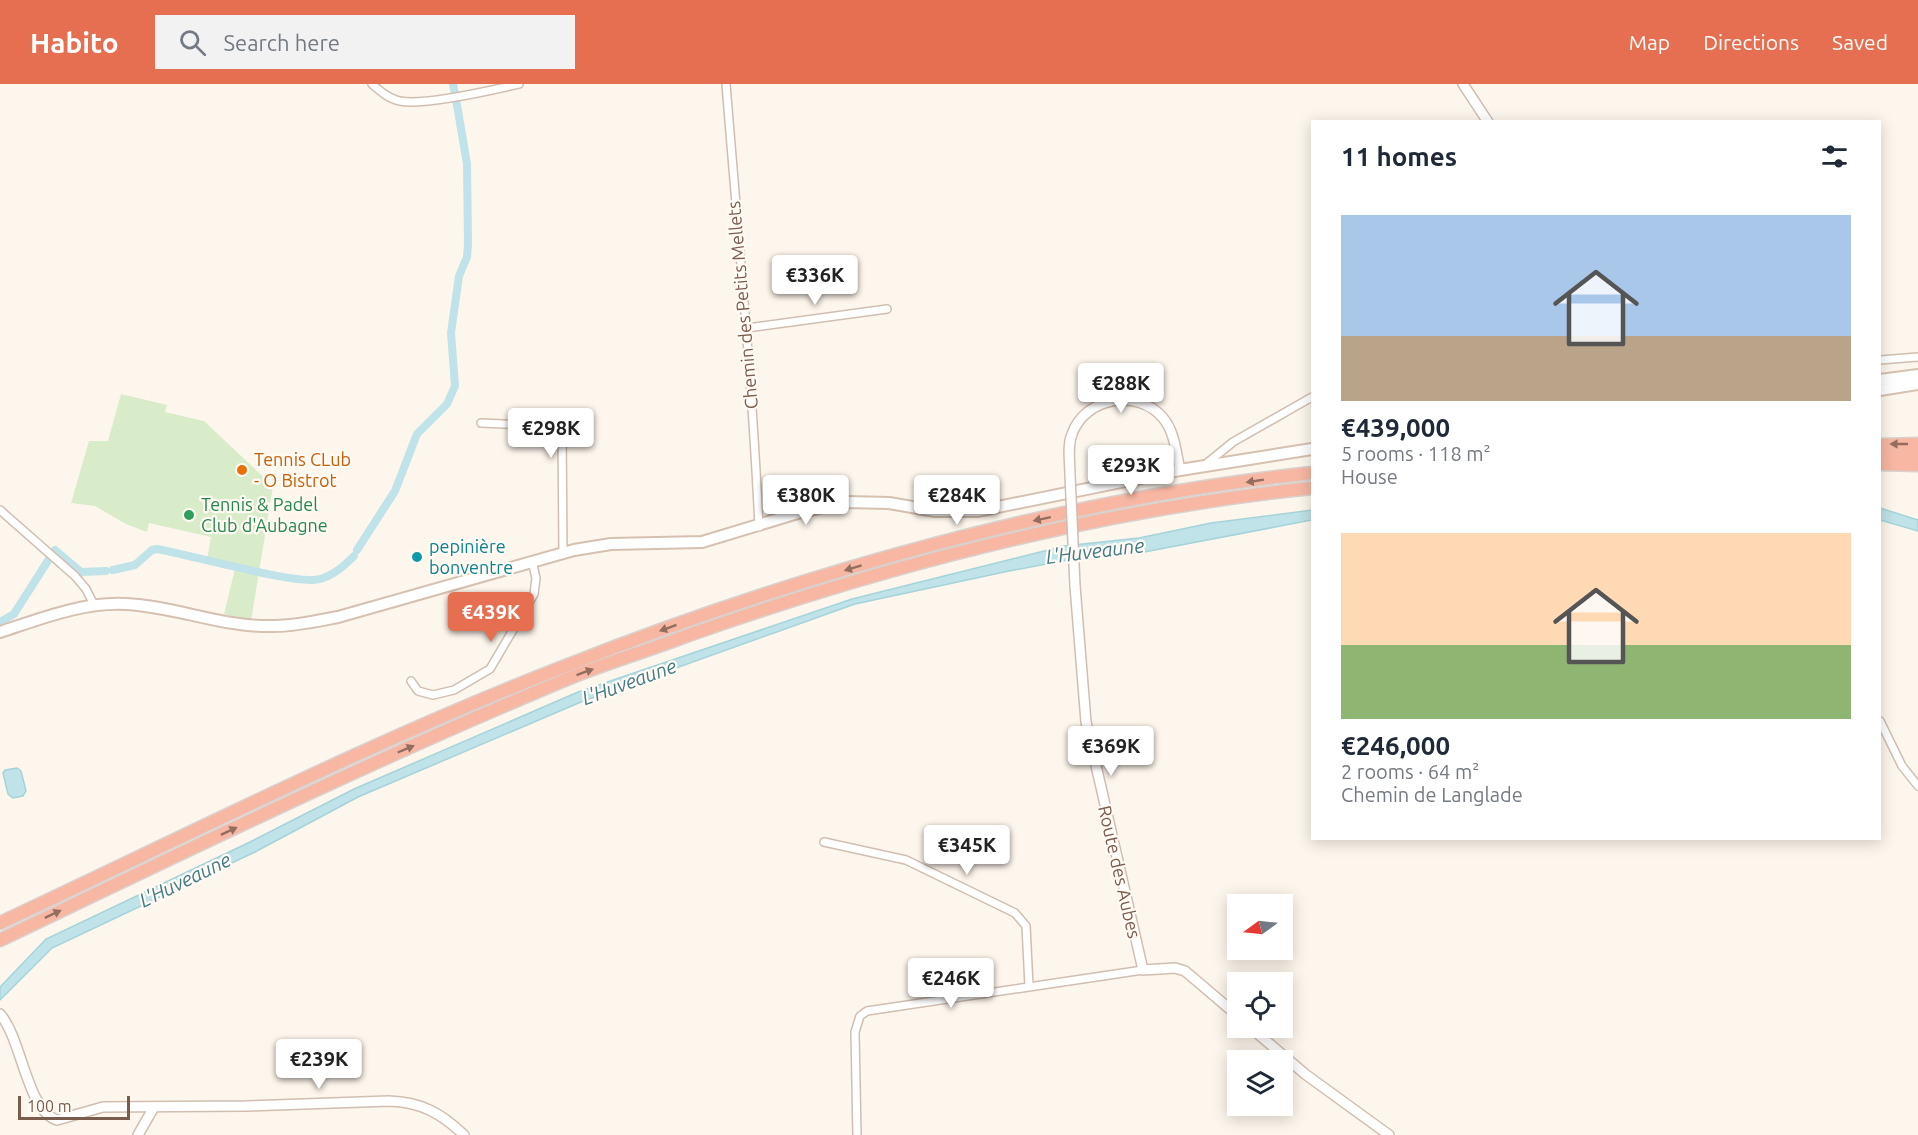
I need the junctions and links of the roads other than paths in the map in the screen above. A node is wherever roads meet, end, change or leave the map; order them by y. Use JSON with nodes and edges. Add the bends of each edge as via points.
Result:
{"nodes":[{"id":1,"x":372,"y":84,"type":"edge"},
{"id":2,"x":519,"y":84,"type":"edge"},
{"id":3,"x":726,"y":84,"type":"edge"},
{"id":4,"x":1463,"y":84,"type":"edge"},
{"id":5,"x":1487,"y":120,"type":"edge"},
{"id":6,"x":886,"y":309,"type":"dead end"},
{"id":7,"x":747,"y":328,"type":"junction"},
{"id":8,"x":1918,"y":357,"type":"edge"},
{"id":9,"x":1881,"y":360,"type":"edge"},
{"id":10,"x":1918,"y":375,"type":"edge"},
{"id":11,"x":1881,"y":380,"type":"edge"},
{"id":12,"x":1918,"y":384,"type":"edge"},
{"id":13,"x":1881,"y":390,"type":"edge"},
{"id":14,"x":1311,"y":398,"type":"edge"},
{"id":15,"x":481,"y":423,"type":"dead end"},
{"id":16,"x":1918,"y":444,"type":"edge"},
{"id":17,"x":1881,"y":445,"type":"edge"},
{"id":18,"x":1311,"y":449,"type":"edge"},
{"id":19,"x":1918,"y":456,"type":"edge"},
{"id":20,"x":1881,"y":457,"type":"edge"},
{"id":21,"x":1881,"y":464,"type":"edge"},
{"id":22,"x":1918,"y":465,"type":"edge"},
{"id":23,"x":1204,"y":466,"type":"junction"},
{"id":24,"x":1180,"y":470,"type":"junction"},
{"id":25,"x":1311,"y":473,"type":"edge"},
{"id":26,"x":1311,"y":488,"type":"edge"},
{"id":27,"x":0,"y":510,"type":"edge"},
{"id":28,"x":759,"y":527,"type":"junction"},
{"id":29,"x":563,"y":552,"type":"junction"},
{"id":30,"x":532,"y":561,"type":"junction"},
{"id":31,"x":94,"y":605,"type":"junction"},
{"id":32,"x":0,"y":632,"type":"edge"},
{"id":33,"x":411,"y":681,"type":"dead end"},
{"id":34,"x":1881,"y":723,"type":"edge"},
{"id":35,"x":1918,"y":786,"type":"edge"},
{"id":36,"x":824,"y":842,"type":"dead end"},
{"id":37,"x":0,"y":923,"type":"edge"},
{"id":38,"x":0,"y":940,"type":"edge"},
{"id":39,"x":1143,"y":970,"type":"junction"},
{"id":40,"x":1029,"y":986,"type":"junction"},
{"id":41,"x":1227,"y":1007,"type":"edge"},
{"id":42,"x":0,"y":1014,"type":"edge"},
{"id":43,"x":1263,"y":1038,"type":"edge"},
{"id":44,"x":154,"y":1107,"type":"junction"},
{"id":45,"x":138,"y":1135,"type":"edge"},
{"id":46,"x":464,"y":1135,"type":"edge"},
{"id":47,"x":857,"y":1135,"type":"edge"},
{"id":48,"x":1389,"y":1135,"type":"edge"}],
"edges":[{"from":1,"to":2,"type":"street","via":[[399,101],[437,99]]},
{"from":3,"to":7,"type":"street","name":"Chemin des Petits Mellets"},
{"from":4,"to":5,"type":"street"},
{"from":6,"to":7,"type":"street"},
{"from":7,"to":28,"type":"street","name":"Chemin des Petits Mellets"},
{"from":8,"to":9,"type":"street"},
{"from":10,"to":11,"type":"main road"},
{"from":12,"to":13,"type":"main road"},
{"from":14,"to":23,"type":"street","via":[[1233,442]]},
{"from":15,"to":29,"type":"street","via":[[556,426],[562,431]]},
{"from":16,"to":17,"type":"highway","one_way":true},
{"from":18,"to":23,"type":"main road"},
{"from":19,"to":20,"type":"highway"},
{"from":21,"to":22,"type":"highway"},
{"from":23,"to":24,"type":"main road"},
{"from":24,"to":28,"type":"main road","via":[[978,511],[846,502]]},
{"from":24,"to":39,"type":"street","name":"Route des Aubes","bridge":true,"via":[[1173,435],[1163,418],[1144,403],[1125,400],[1100,404],[1082,416],[1071,436],[1081,685],[1090,742]]},
{"from":25,"to":37,"type":"highway","one_way":true,"via":[[1151,497],[1033,521],[873,562],[742,602],[567,665],[365,752]]},
{"from":38,"to":26,"type":"highway","one_way":true,"via":[[394,754],[570,678],[748,614],[879,574],[1038,534],[1153,511]]},
{"from":27,"to":31,"type":"street","via":[[75,576]]},
{"from":28,"to":29,"type":"main road","via":[[702,542],[610,544]]},
{"from":29,"to":30,"type":"main road"},
{"from":30,"to":31,"type":"main road","via":[[303,624],[240,624],[125,604]]},
{"from":30,"to":33,"type":"street","via":[[534,594],[490,669],[454,690],[433,694],[418,691]]},
{"from":31,"to":32,"type":"main road"},
{"from":34,"to":35,"type":"street","via":[[1902,766]]},
{"from":36,"to":40,"type":"street","via":[[906,860],[1015,913],[1026,926]]},
{"from":39,"to":40,"type":"street"},
{"from":39,"to":41,"type":"street","via":[[1185,971]]},
{"from":40,"to":47,"type":"street","via":[[876,1008],[860,1016],[855,1040]]},
{"from":42,"to":44,"type":"street","via":[[14,1036],[40,1107],[50,1118],[57,1120],[103,1107]]},
{"from":43,"to":48,"type":"street"},
{"from":44,"to":45,"type":"street"},
{"from":44,"to":46,"type":"street","via":[[410,1102],[446,1118]]}]}
